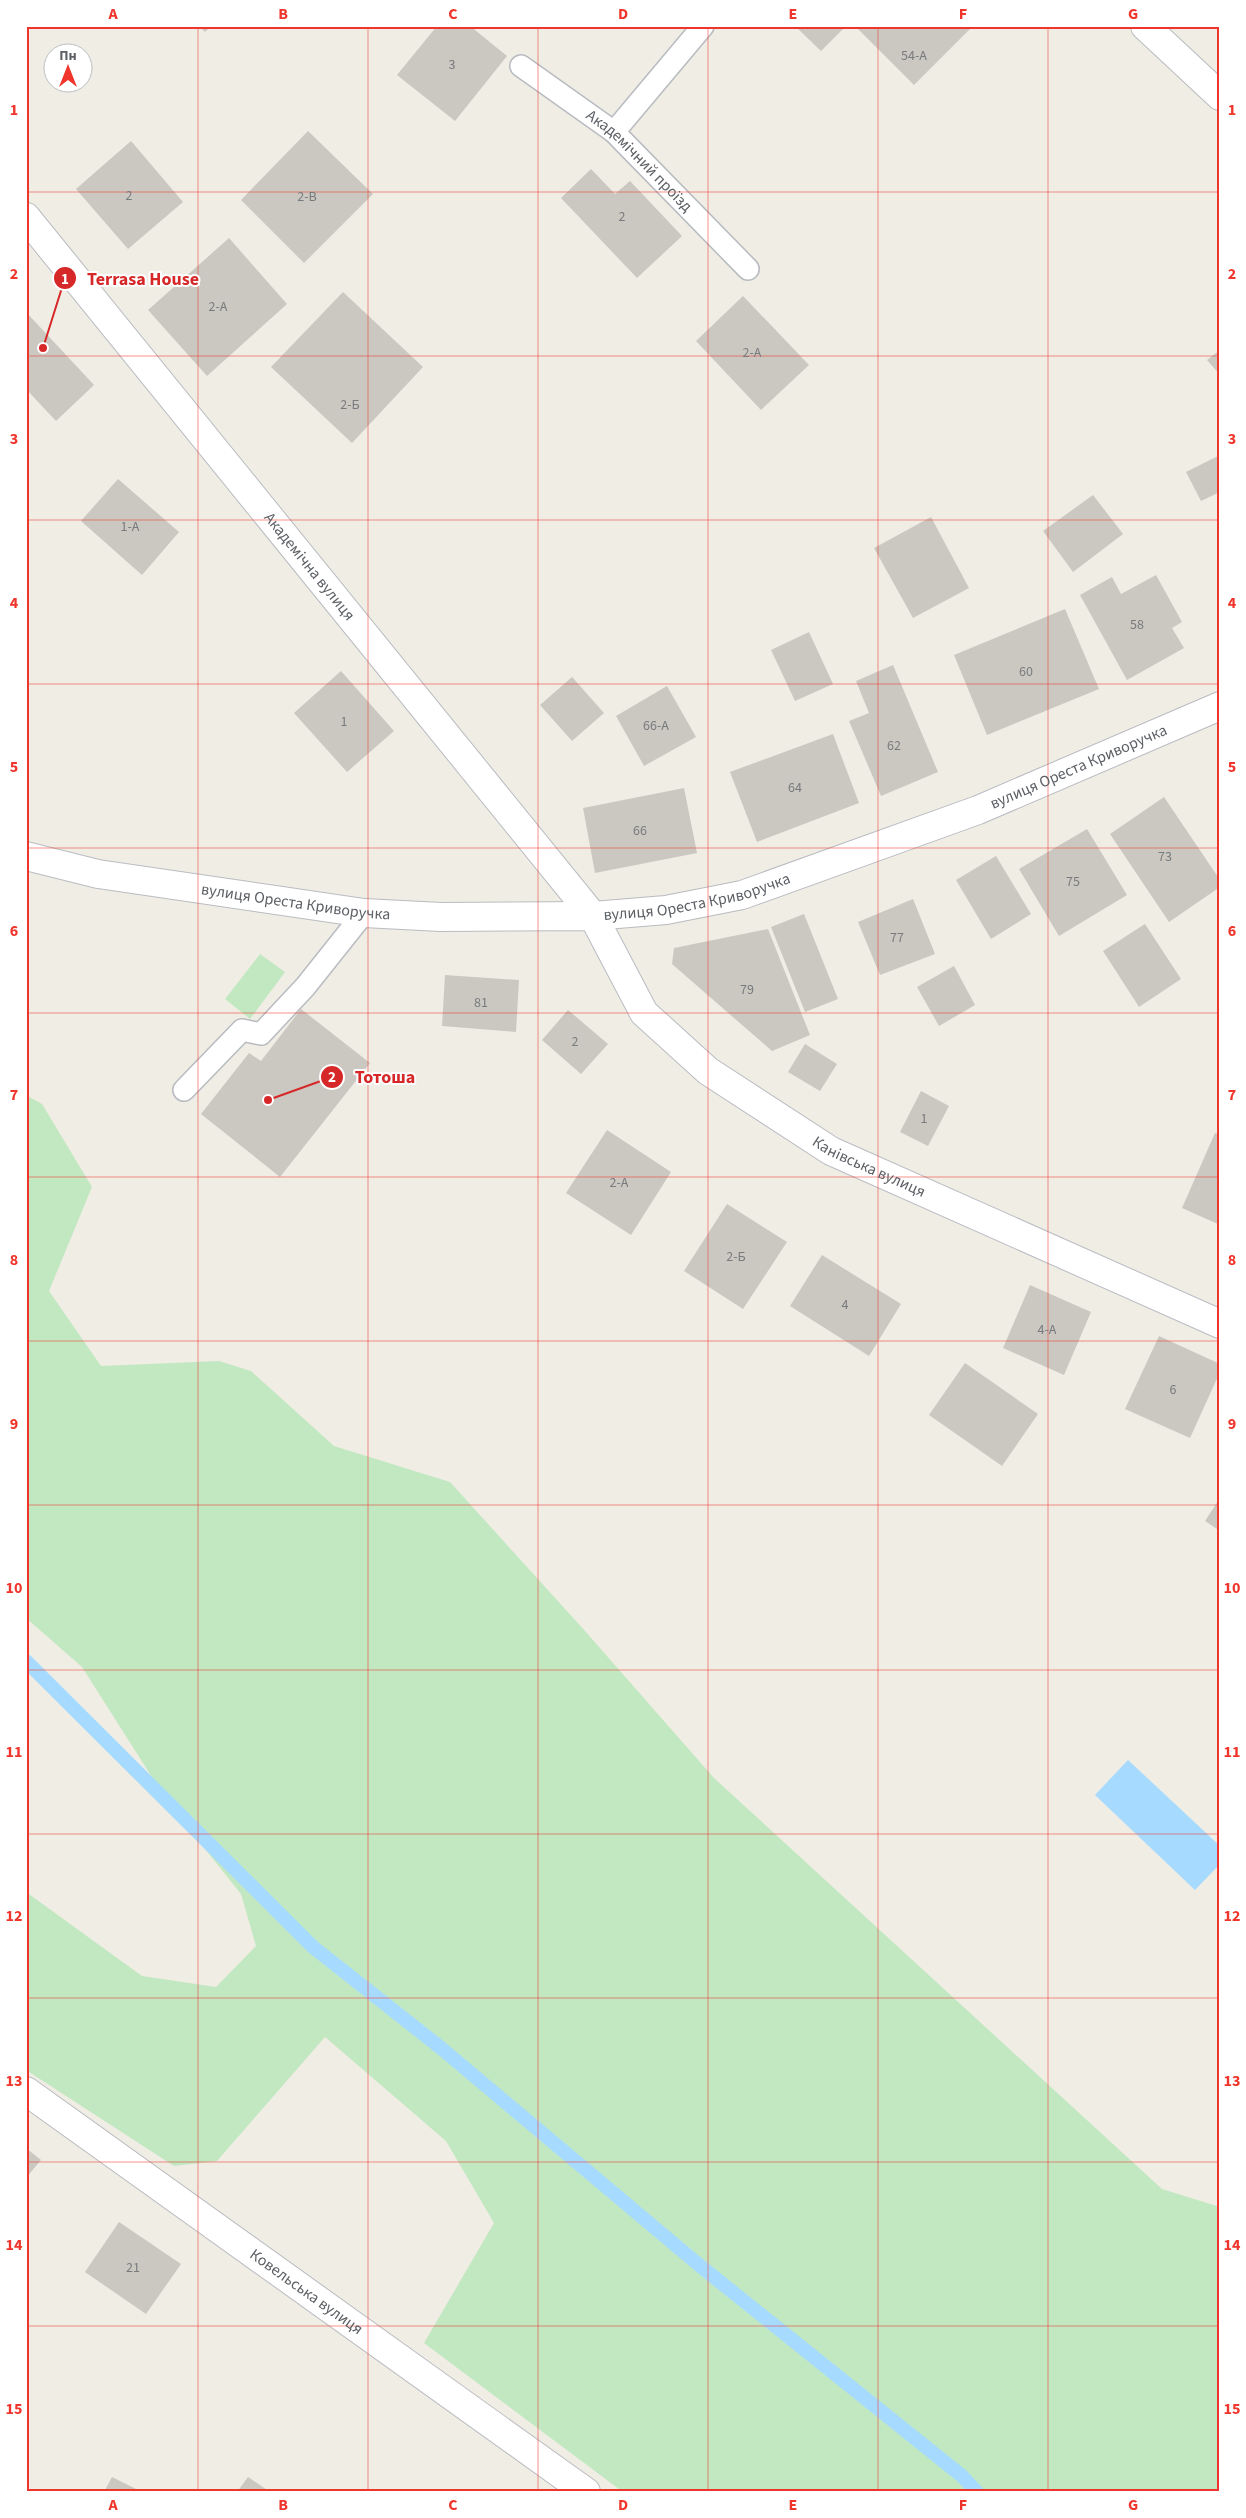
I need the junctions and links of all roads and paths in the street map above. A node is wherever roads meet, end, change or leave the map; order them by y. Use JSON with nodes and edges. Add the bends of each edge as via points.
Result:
{"nodes":[{"id":1,"x":702,"y":26,"type":"edge"},
{"id":2,"x":1145,"y":26,"type":"edge"},
{"id":3,"x":521,"y":66,"type":"dead end"},
{"id":4,"x":1220,"y":96,"type":"edge"},
{"id":5,"x":614,"y":132,"type":"junction"},
{"id":6,"x":26,"y":217,"type":"edge"},
{"id":7,"x":748,"y":269,"type":"dead end"},
{"id":8,"x":1220,"y":706,"type":"edge"},
{"id":9,"x":26,"y":856,"type":"edge"},
{"id":10,"x":364,"y":913,"type":"junction"},
{"id":11,"x":593,"y":916,"type":"junction"},
{"id":12,"x":184,"y":1090,"type":"dead end"},
{"id":13,"x":1220,"y":1324,"type":"edge"},
{"id":14,"x":26,"y":2091,"type":"edge"},
{"id":15,"x":586,"y":2492,"type":"edge"}],
"edges":[{"from":1,"to":5,"type":"lane"},
{"from":2,"to":4,"type":"street"},
{"from":3,"to":5,"type":"lane","name":"Академічний проїзд"},
{"from":5,"to":7,"type":"lane","name":"Академічний проїзд"},
{"from":6,"to":11,"type":"street","name":"Академічна вулиця"},
{"from":8,"to":11,"type":"street","name":"вулиця Ореста Криворучка","via":[[978,810],[742,895],[666,910]]},
{"from":9,"to":10,"type":"street","name":"вулиця Ореста Криворучка","via":[[98,874]]},
{"from":10,"to":11,"type":"street","name":"вулиця Ореста Криворучка","via":[[441,917]]},
{"from":10,"to":12,"type":"lane","via":[[306,987],[260,1034],[242,1030]]},
{"from":11,"to":13,"type":"street","name":"Канівська вулиця","via":[[644,1013],[708,1071],[831,1151]]},
{"from":14,"to":15,"type":"street","name":"Ковельська вулиця"}]}
